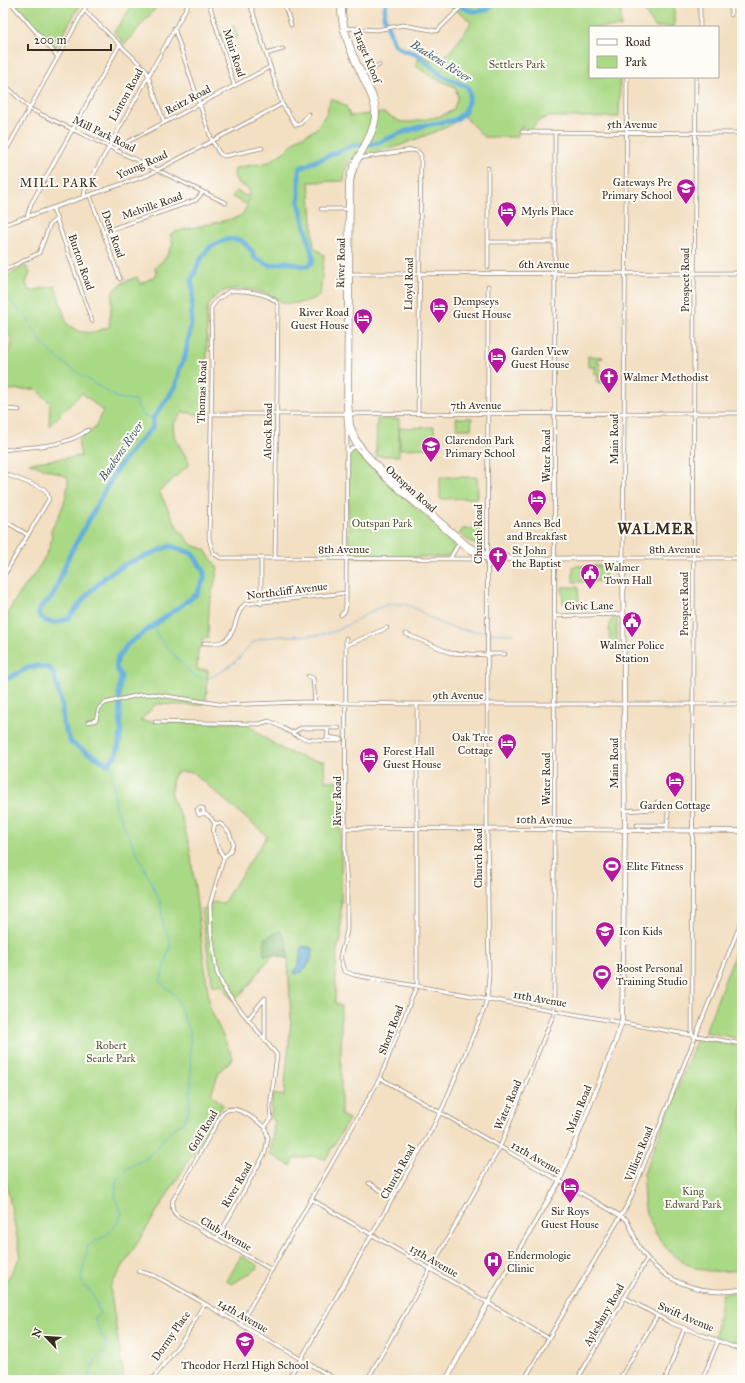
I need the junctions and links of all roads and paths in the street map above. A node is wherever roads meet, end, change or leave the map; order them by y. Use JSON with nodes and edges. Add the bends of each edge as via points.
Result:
{"nodes":[{"id":1,"x":11,"y":3,"type":"edge"},
{"id":2,"x":88,"y":3,"type":"edge"},
{"id":3,"x":188,"y":3,"type":"edge"},
{"id":4,"x":209,"y":3,"type":"edge"},
{"id":5,"x":250,"y":3,"type":"edge"},
{"id":6,"x":284,"y":3,"type":"edge"},
{"id":7,"x":340,"y":3,"type":"edge"},
{"id":8,"x":343,"y":3,"type":"edge"},
{"id":9,"x":465,"y":3,"type":"edge"},
{"id":10,"x":700,"y":3,"type":"edge"},
{"id":11,"x":731,"y":3,"type":"edge"},
{"id":12,"x":84,"y":10,"type":"junction"},
{"id":13,"x":731,"y":14,"type":"dead end"},
{"id":14,"x":291,"y":25,"type":"dead end"},
{"id":15,"x":700,"y":26,"type":"edge"},
{"id":16,"x":174,"y":28,"type":"junction"},
{"id":17,"x":344,"y":28,"type":"junction"},
{"id":18,"x":120,"y":44,"type":"junction"},
{"id":19,"x":282,"y":49,"type":"dead end"},
{"id":20,"x":266,"y":54,"type":"junction"},
{"id":21,"x":58,"y":56,"type":"junction"},
{"id":22,"x":379,"y":65,"type":"dead end"},
{"id":23,"x":270,"y":67,"type":"junction"},
{"id":24,"x":148,"y":74,"type":"junction"},
{"id":25,"x":363,"y":74,"type":"junction"},
{"id":26,"x":626,"y":78,"type":"edge"},
{"id":27,"x":696,"y":78,"type":"edge"},
{"id":28,"x":3,"y":83,"type":"edge"},
{"id":29,"x":234,"y":85,"type":"junction"},
{"id":30,"x":199,"y":104,"type":"junction"},
{"id":31,"x":282,"y":104,"type":"junction"},
{"id":32,"x":30,"y":109,"type":"junction"},
{"id":33,"x":309,"y":114,"type":"dead end"},
{"id":34,"x":375,"y":116,"type":"junction"},
{"id":35,"x":164,"y":122,"type":"junction"},
{"id":36,"x":73,"y":130,"type":"junction"},
{"id":37,"x":522,"y":132,"type":"dead end"},
{"id":38,"x":695,"y":132,"type":"junction"},
{"id":39,"x":555,"y":133,"type":"junction"},
{"id":40,"x":626,"y":133,"type":"junction"},
{"id":41,"x":742,"y":133,"type":"edge"},
{"id":42,"x":212,"y":141,"type":"junction"},
{"id":43,"x":108,"y":146,"type":"junction"},
{"id":44,"x":262,"y":148,"type":"dead end"},
{"id":45,"x":114,"y":149,"type":"junction"},
{"id":46,"x":3,"y":156,"type":"edge"},
{"id":47,"x":358,"y":157,"type":"junction"},
{"id":48,"x":488,"y":168,"type":"dead end"},
{"id":49,"x":157,"y":170,"type":"junction"},
{"id":50,"x":203,"y":192,"type":"junction"},
{"id":51,"x":90,"y":196,"type":"junction"},
{"id":52,"x":84,"y":197,"type":"junction"},
{"id":53,"x":226,"y":203,"type":"dead end"},
{"id":54,"x":53,"y":209,"type":"junction"},
{"id":55,"x":320,"y":209,"type":"dead end"},
{"id":56,"x":348,"y":209,"type":"junction"},
{"id":57,"x":27,"y":217,"type":"junction"},
{"id":58,"x":57,"y":219,"type":"junction"},
{"id":59,"x":3,"y":225,"type":"edge"},
{"id":60,"x":103,"y":232,"type":"junction"},
{"id":61,"x":488,"y":242,"type":"junction"},
{"id":62,"x":555,"y":242,"type":"junction"},
{"id":63,"x":488,"y":267,"type":"dead end"},
{"id":64,"x":3,"y":271,"type":"edge"},
{"id":65,"x":555,"y":273,"type":"junction"},
{"id":66,"x":742,"y":273,"type":"edge"},
{"id":67,"x":348,"y":274,"type":"junction"},
{"id":68,"x":624,"y":274,"type":"junction"},
{"id":69,"x":694,"y":274,"type":"junction"},
{"id":70,"x":418,"y":275,"type":"junction"},
{"id":71,"x":120,"y":279,"type":"dead end"},
{"id":72,"x":488,"y":286,"type":"dead end"},
{"id":73,"x":278,"y":304,"type":"joint"},
{"id":74,"x":92,"y":321,"type":"dead end"},
{"id":75,"x":3,"y":409,"type":"edge"},
{"id":76,"x":20,"y":410,"type":"dead end"},
{"id":77,"x":623,"y":413,"type":"junction"},
{"id":78,"x":694,"y":413,"type":"junction"},
{"id":79,"x":742,"y":413,"type":"edge"},
{"id":80,"x":210,"y":414,"type":"junction"},
{"id":81,"x":277,"y":414,"type":"junction"},
{"id":82,"x":348,"y":414,"type":"junction"},
{"id":83,"x":418,"y":414,"type":"junction"},
{"id":84,"x":487,"y":414,"type":"junction"},
{"id":85,"x":555,"y":414,"type":"junction"},
{"id":86,"x":347,"y":426,"type":"junction"},
{"id":87,"x":88,"y":430,"type":"dead end"},
{"id":88,"x":358,"y":445,"type":"junction"},
{"id":89,"x":3,"y":450,"type":"edge"},
{"id":90,"x":347,"y":452,"type":"junction"},
{"id":91,"x":3,"y":473,"type":"edge"},
{"id":92,"x":3,"y":520,"type":"edge"},
{"id":93,"x":28,"y":535,"type":"junction"},
{"id":94,"x":459,"y":541,"type":"junction"},
{"id":95,"x":346,"y":550,"type":"junction"},
{"id":96,"x":213,"y":553,"type":"joint"},
{"id":97,"x":487,"y":556,"type":"junction"},
{"id":98,"x":261,"y":558,"type":"junction"},
{"id":99,"x":275,"y":558,"type":"junction"},
{"id":100,"x":345,"y":558,"type":"junction"},
{"id":101,"x":351,"y":558,"type":"junction"},
{"id":102,"x":450,"y":558,"type":"junction"},
{"id":103,"x":555,"y":558,"type":"junction"},
{"id":104,"x":622,"y":558,"type":"junction"},
{"id":105,"x":693,"y":558,"type":"junction"},
{"id":106,"x":742,"y":558,"type":"edge"},
{"id":107,"x":476,"y":559,"type":"dead end"},
{"id":108,"x":4,"y":571,"type":"edge"},
{"id":109,"x":3,"y":577,"type":"edge"},
{"id":110,"x":346,"y":593,"type":"junction"},
{"id":111,"x":261,"y":604,"type":"junction"},
{"id":112,"x":623,"y":614,"type":"junction"},
{"id":113,"x":341,"y":615,"type":"dead end"},
{"id":114,"x":555,"y":616,"type":"junction"},
{"id":115,"x":387,"y":628,"type":"dead end"},
{"id":116,"x":406,"y":634,"type":"dead end"},
{"id":117,"x":346,"y":638,"type":"dead end"},
{"id":118,"x":204,"y":643,"type":"dead end"},
{"id":119,"x":347,"y":645,"type":"junction"},
{"id":120,"x":505,"y":654,"type":"dead end"},
{"id":121,"x":487,"y":655,"type":"junction"},
{"id":122,"x":308,"y":676,"type":"dead end"},
{"id":123,"x":315,"y":702,"type":"junction"},
{"id":124,"x":346,"y":702,"type":"junction"},
{"id":125,"x":417,"y":704,"type":"junction"},
{"id":126,"x":487,"y":704,"type":"junction"},
{"id":127,"x":555,"y":704,"type":"junction"},
{"id":128,"x":623,"y":704,"type":"junction"},
{"id":129,"x":694,"y":704,"type":"junction"},
{"id":130,"x":742,"y":704,"type":"edge"},
{"id":131,"x":88,"y":722,"type":"dead end"},
{"id":132,"x":155,"y":722,"type":"dead end"},
{"id":133,"x":325,"y":728,"type":"junction"},
{"id":134,"x":338,"y":728,"type":"dead end"},
{"id":135,"x":292,"y":733,"type":"junction"},
{"id":136,"x":328,"y":737,"type":"junction"},
{"id":137,"x":341,"y":738,"type":"junction"},
{"id":138,"x":346,"y":738,"type":"junction"},
{"id":139,"x":325,"y":740,"type":"junction"},
{"id":140,"x":623,"y":801,"type":"junction"},
{"id":141,"x":658,"y":802,"type":"dead end"},
{"id":142,"x":624,"y":811,"type":"junction"},
{"id":143,"x":668,"y":812,"type":"dead end"},
{"id":144,"x":204,"y":813,"type":"dead end"},
{"id":145,"x":215,"y":824,"type":"junction"},
{"id":146,"x":637,"y":825,"type":"dead end"},
{"id":147,"x":346,"y":828,"type":"junction"},
{"id":148,"x":418,"y":828,"type":"junction"},
{"id":149,"x":487,"y":828,"type":"junction"},
{"id":150,"x":667,"y":828,"type":"junction"},
{"id":151,"x":555,"y":829,"type":"junction"},
{"id":152,"x":623,"y":830,"type":"junction"},
{"id":153,"x":693,"y":830,"type":"junction"},
{"id":154,"x":742,"y":831,"type":"edge"},
{"id":155,"x":224,"y":858,"type":"junction"},
{"id":156,"x":742,"y":920,"type":"edge"},
{"id":157,"x":341,"y":963,"type":"joint"},
{"id":158,"x":417,"y":986,"type":"junction"},
{"id":159,"x":487,"y":998,"type":"junction"},
{"id":160,"x":554,"y":1011,"type":"junction"},
{"id":161,"x":248,"y":1019,"type":"junction"},
{"id":162,"x":622,"y":1022,"type":"junction"},
{"id":163,"x":694,"y":1036,"type":"junction"},
{"id":164,"x":265,"y":1039,"type":"junction"},
{"id":165,"x":742,"y":1044,"type":"edge"},
{"id":166,"x":380,"y":1078,"type":"junction"},
{"id":167,"x":440,"y":1113,"type":"junction"},
{"id":168,"x":265,"y":1127,"type":"junction"},
{"id":169,"x":500,"y":1147,"type":"junction"},
{"id":170,"x":559,"y":1182,"type":"junction"},
{"id":171,"x":368,"y":1183,"type":"dead end"},
{"id":172,"x":393,"y":1198,"type":"junction"},
{"id":173,"x":311,"y":1199,"type":"junction"},
{"id":174,"x":173,"y":1210,"type":"joint"},
{"id":175,"x":621,"y":1216,"type":"junction"},
{"id":176,"x":372,"y":1235,"type":"junction"},
{"id":177,"x":216,"y":1239,"type":"junction"},
{"id":178,"x":647,"y":1259,"type":"junction"},
{"id":179,"x":430,"y":1269,"type":"junction"},
{"id":180,"x":138,"y":1270,"type":"dead end"},
{"id":181,"x":272,"y":1270,"type":"junction"},
{"id":182,"x":742,"y":1289,"type":"edge"},
{"id":183,"x":624,"y":1297,"type":"junction"},
{"id":184,"x":488,"y":1303,"type":"junction"},
{"id":185,"x":204,"y":1304,"type":"junction"},
{"id":186,"x":657,"y":1316,"type":"junction"},
{"id":187,"x":240,"y":1325,"type":"junction"},
{"id":188,"x":684,"y":1329,"type":"junction"},
{"id":189,"x":548,"y":1338,"type":"junction"},
{"id":190,"x":467,"y":1341,"type":"junction"},
{"id":191,"x":718,"y":1341,"type":"junction"},
{"id":192,"x":742,"y":1350,"type":"edge"},
{"id":193,"x":301,"y":1359,"type":"junction"},
{"id":194,"x":152,"y":1379,"type":"edge"},
{"id":195,"x":141,"y":1380,"type":"edge"},
{"id":196,"x":287,"y":1380,"type":"edge"},
{"id":197,"x":337,"y":1380,"type":"edge"},
{"id":198,"x":367,"y":1380,"type":"edge"},
{"id":199,"x":443,"y":1380,"type":"edge"},
{"id":200,"x":446,"y":1380,"type":"edge"},
{"id":201,"x":524,"y":1380,"type":"edge"},
{"id":202,"x":577,"y":1380,"type":"edge"},
{"id":203,"x":619,"y":1380,"type":"edge"},
{"id":204,"x":664,"y":1380,"type":"edge"},
{"id":205,"x":702,"y":1380,"type":"edge"}],
"edges":[{"from":1,"to":21,"type":"street"},
{"from":2,"to":12,"type":"street"},
{"from":3,"to":16,"type":"street","name":"Linton Road"},
{"from":4,"to":29,"type":"street","name":"Muir Road"},
{"from":5,"to":20,"type":"street"},
{"from":6,"to":14,"type":"street"},
{"from":7,"to":17,"type":"main road","name":"Target Kloof"},
{"from":8,"to":17,"type":"main road","name":"Target Kloof"},
{"from":9,"to":17,"type":"street","via":[[437,31],[403,25],[383,29]]},
{"from":10,"to":15,"type":"street"},
{"from":11,"to":13,"type":"street"},
{"from":12,"to":18,"type":"street"},
{"from":12,"to":21,"type":"street"},
{"from":16,"to":24,"type":"street","name":"Linton Road"},
{"from":16,"to":30,"type":"street"},
{"from":17,"to":25,"type":"main road","name":"Target Kloof"},
{"from":17,"to":34,"type":"main road","name":"Target Kloof"},
{"from":18,"to":24,"type":"street"},
{"from":18,"to":36,"type":"street"},
{"from":19,"to":20,"type":"street"},
{"from":20,"to":23,"type":"street"},
{"from":21,"to":32,"type":"street"},
{"from":22,"to":25,"type":"street"},
{"from":23,"to":29,"type":"street","name":"Reitz Road"},
{"from":23,"to":31,"type":"street"},
{"from":24,"to":35,"type":"street"},
{"from":24,"to":43,"type":"street","name":"Linton Road"},
{"from":25,"to":34,"type":"main road","name":"Target Kloof","via":[[374,99]]},
{"from":26,"to":40,"type":"street","name":"Main Road"},
{"from":27,"to":38,"type":"street","name":"Prospect Road"},
{"from":28,"to":32,"type":"street","name":"Mill Park Road"},
{"from":29,"to":30,"type":"street","name":"Reitz Road"},
{"from":30,"to":35,"type":"street","name":"Reitz Road"},
{"from":30,"to":42,"type":"street"},
{"from":31,"to":33,"type":"street","via":[[296,125]]},
{"from":31,"to":42,"type":"street","name":"Young Road"},
{"from":32,"to":36,"type":"street","name":"Mill Park Road"},
{"from":32,"to":46,"type":"street"},
{"from":34,"to":47,"type":"main road","name":"River Road"},
{"from":35,"to":45,"type":"street","name":"Reitz Road"},
{"from":36,"to":43,"type":"street","name":"Mill Park Road"},
{"from":36,"to":57,"type":"street","via":[[31,204]]},
{"from":37,"to":39,"type":"street","name":"5th Avenue"},
{"from":38,"to":40,"type":"street","name":"5th Avenue"},
{"from":38,"to":41,"type":"street","name":"5th Avenue"},
{"from":38,"to":69,"type":"street","name":"Prospect Road"},
{"from":39,"to":40,"type":"street","name":"5th Avenue"},
{"from":39,"to":62,"type":"street","name":"Water Road"},
{"from":40,"to":68,"type":"street","name":"Main Road"},
{"from":42,"to":44,"type":"street","via":[[224,156]]},
{"from":42,"to":49,"type":"street","name":"Young Road"},
{"from":43,"to":45,"type":"street","name":"Mill Park Road"},
{"from":43,"to":52,"type":"street","name":"Linton Road","via":[[85,190]]},
{"from":45,"to":49,"type":"street","name":"Mill Park Road"},
{"from":47,"to":56,"type":"main road","name":"River Road","via":[[349,173]]},
{"from":47,"to":70,"type":"street","name":"Lloyd Road","via":[[411,150],[421,155]]},
{"from":48,"to":61,"type":"street"},
{"from":49,"to":50,"type":"street","name":"Mill Park Road"},
{"from":49,"to":51,"type":"street","name":"Young Road"},
{"from":50,"to":53,"type":"street","name":"Mill Park Road"},
{"from":50,"to":60,"type":"street","name":"Melville Road","via":[[196,200]]},
{"from":51,"to":52,"type":"street","name":"Young Road"},
{"from":51,"to":60,"type":"street","name":"Dene Road"},
{"from":52,"to":54,"type":"street","name":"Young Road"},
{"from":54,"to":57,"type":"street","name":"Young Road"},
{"from":54,"to":58,"type":"street","name":"Burton Road"},
{"from":55,"to":56,"type":"street"},
{"from":56,"to":67,"type":"main road","name":"River Road"},
{"from":57,"to":59,"type":"street","name":"Young Road"},
{"from":58,"to":64,"type":"street","via":[[50,224],[39,253]]},
{"from":58,"to":74,"type":"street","name":"Burton Road"},
{"from":60,"to":71,"type":"street","name":"Dene Road"},
{"from":61,"to":62,"type":"street"},
{"from":61,"to":63,"type":"street"},
{"from":62,"to":65,"type":"street","name":"Water Road"},
{"from":65,"to":68,"type":"street","name":"6th Avenue"},
{"from":65,"to":70,"type":"street","name":"6th Avenue"},
{"from":65,"to":85,"type":"street","name":"Water Road"},
{"from":66,"to":69,"type":"street","name":"6th Avenue"},
{"from":67,"to":70,"type":"street","name":"6th Avenue"},
{"from":67,"to":82,"type":"main road","name":"River Road"},
{"from":68,"to":69,"type":"street","name":"6th Avenue"},
{"from":68,"to":77,"type":"street","name":"Main Road"},
{"from":69,"to":78,"type":"street","name":"Prospect Road"},
{"from":70,"to":83,"type":"street","name":"Lloyd Road"},
{"from":72,"to":84,"type":"street","name":"Church Road"},
{"from":73,"to":80,"type":"street","name":"Thomas Road","via":[[272,298],[236,291],[226,292],[212,307]]},
{"from":73,"to":81,"type":"street","name":"Alcock Road"},
{"from":75,"to":76,"type":"street"},
{"from":77,"to":78,"type":"street","name":"7th Avenue"},
{"from":77,"to":85,"type":"street","name":"7th Avenue"},
{"from":77,"to":104,"type":"street","name":"Main Road"},
{"from":78,"to":79,"type":"street","name":"7th Avenue"},
{"from":78,"to":105,"type":"street","name":"Prospect Road"},
{"from":80,"to":81,"type":"street","name":"7th Avenue"},
{"from":80,"to":96,"type":"street","name":"Thomas Road","via":[[209,538]]},
{"from":81,"to":82,"type":"street","name":"7th Avenue"},
{"from":81,"to":99,"type":"street","name":"Alcock Road"},
{"from":82,"to":83,"type":"street","name":"7th Avenue"},
{"from":82,"to":86,"type":"main road","name":"Outspan Road"},
{"from":82,"to":88,"type":"main road","name":"Outspan Road"},
{"from":83,"to":84,"type":"street","name":"7th Avenue"},
{"from":84,"to":85,"type":"street","name":"7th Avenue"},
{"from":84,"to":97,"type":"street","name":"Church Road"},
{"from":85,"to":103,"type":"street","name":"Water Road"},
{"from":86,"to":88,"type":"main road","name":"Outspan Road"},
{"from":86,"to":90,"type":"street"},
{"from":87,"to":89,"type":"street","via":[[61,443]]},
{"from":88,"to":90,"type":"street"},
{"from":88,"to":94,"type":"main road","name":"Outspan Road","via":[[391,484]]},
{"from":90,"to":95,"type":"street"},
{"from":91,"to":93,"type":"street","via":[[42,488],[48,494],[48,502]]},
{"from":92,"to":93,"type":"street"},
{"from":93,"to":108,"type":"street"},
{"from":94,"to":97,"type":"main road","name":"Outspan Road","via":[[474,553]]},
{"from":94,"to":102,"type":"street"},
{"from":95,"to":100,"type":"street"},
{"from":95,"to":101,"type":"street"},
{"from":96,"to":98,"type":"street","name":"8th Avenue","via":[[221,558]]},
{"from":97,"to":103,"type":"main road","name":"8th Avenue"},
{"from":97,"to":121,"type":"street","name":"Church Road"},
{"from":98,"to":99,"type":"street","name":"8th Avenue"},
{"from":98,"to":111,"type":"street"},
{"from":99,"to":100,"type":"street","name":"8th Avenue"},
{"from":100,"to":101,"type":"street","name":"8th Avenue"},
{"from":100,"to":110,"type":"street"},
{"from":101,"to":102,"type":"street","name":"8th Avenue"},
{"from":102,"to":107,"type":"street","name":"8th Avenue"},
{"from":103,"to":104,"type":"main road","name":"8th Avenue"},
{"from":103,"to":114,"type":"street","name":"Water Road"},
{"from":104,"to":105,"type":"street","name":"8th Avenue"},
{"from":104,"to":112,"type":"main road","name":"Main Road"},
{"from":105,"to":106,"type":"street","name":"8th Avenue"},
{"from":105,"to":129,"type":"street","name":"Prospect Road"},
{"from":108,"to":109,"type":"street"},
{"from":110,"to":111,"type":"street","name":"Northcliff Avenue","via":[[289,598]]},
{"from":110,"to":113,"type":"street","via":[[346,609]]},
{"from":111,"to":118,"type":"street","name":"Northcliff Avenue","via":[[242,606],[234,628],[222,642]]},
{"from":112,"to":114,"type":"street","name":"Civic Lane"},
{"from":112,"to":128,"type":"main road","name":"Main Road"},
{"from":114,"to":127,"type":"street","name":"Water Road"},
{"from":115,"to":119,"type":"street"},
{"from":116,"to":121,"type":"street","via":[[453,654]]},
{"from":117,"to":119,"type":"street","name":"River Road"},
{"from":119,"to":124,"type":"street","name":"River Road"},
{"from":120,"to":121,"type":"street"},
{"from":121,"to":126,"type":"street","name":"Church Road"},
{"from":122,"to":123,"type":"street","via":[[313,678]]},
{"from":123,"to":124,"type":"street","name":"9th Avenue"},
{"from":123,"to":131,"type":"street","name":"9th Avenue","via":[[225,705],[174,696],[143,695],[102,705],[96,720]]},
{"from":124,"to":125,"type":"street","name":"9th Avenue"},
{"from":124,"to":138,"type":"street","name":"River Road"},
{"from":125,"to":126,"type":"street","name":"9th Avenue"},
{"from":125,"to":148,"type":"street","name":"Short Road"},
{"from":126,"to":127,"type":"street","name":"9th Avenue"},
{"from":126,"to":149,"type":"street","name":"Church Road"},
{"from":127,"to":128,"type":"street","name":"9th Avenue"},
{"from":127,"to":151,"type":"street","name":"Water Road"},
{"from":128,"to":129,"type":"street","name":"9th Avenue"},
{"from":128,"to":140,"type":"main road","name":"Main Road"},
{"from":129,"to":130,"type":"street","name":"9th Avenue"},
{"from":129,"to":153,"type":"street","name":"Prospect Road"},
{"from":132,"to":135,"type":"street","via":[[260,724],[268,721]]},
{"from":133,"to":134,"type":"street"},
{"from":133,"to":135,"type":"street","via":[[301,728]]},
{"from":133,"to":136,"type":"street"},
{"from":135,"to":139,"type":"street","via":[[302,738]]},
{"from":136,"to":137,"type":"street"},
{"from":136,"to":139,"type":"street"},
{"from":137,"to":138,"type":"street"},
{"from":137,"to":139,"type":"street"},
{"from":138,"to":147,"type":"street","name":"River Road"},
{"from":140,"to":142,"type":"main road","name":"Main Road"},
{"from":140,"to":152,"type":"main road","name":"Main Road"},
{"from":141,"to":142,"type":"street","via":[[654,809]]},
{"from":142,"to":152,"type":"main road","name":"Main Road"},
{"from":143,"to":150,"type":"street"},
{"from":144,"to":145,"type":"street"},
{"from":145,"to":155,"type":"street","via":[[213,829]]},
{"from":145,"to":155,"type":"street","via":[[225,828],[232,837],[231,848]]},
{"from":146,"to":150,"type":"street"},
{"from":147,"to":148,"type":"street","name":"10th Avenue"},
{"from":147,"to":157,"type":"street","name":"River Road","via":[[347,931],[340,954]]},
{"from":148,"to":149,"type":"street","name":"10th Avenue"},
{"from":148,"to":158,"type":"street","name":"Short Road"},
{"from":149,"to":151,"type":"street","name":"10th Avenue"},
{"from":149,"to":159,"type":"street","name":"Church Road"},
{"from":150,"to":152,"type":"main road","name":"10th Avenue"},
{"from":150,"to":153,"type":"main road","name":"10th Avenue"},
{"from":151,"to":152,"type":"street","name":"10th Avenue"},
{"from":151,"to":160,"type":"street","name":"Water Road"},
{"from":152,"to":162,"type":"main road","name":"Main Road"},
{"from":153,"to":154,"type":"main road","name":"10th Avenue"},
{"from":153,"to":163,"type":"street","name":"Prospect Road"},
{"from":155,"to":161,"type":"street","via":[[210,904],[214,953],[222,986]]},
{"from":156,"to":163,"type":"street","name":"Villiers Road"},
{"from":157,"to":158,"type":"street","name":"11th Avenue","via":[[343,970],[348,974]]},
{"from":158,"to":159,"type":"street","name":"11th Avenue"},
{"from":158,"to":166,"type":"street","name":"Short Road"},
{"from":159,"to":160,"type":"street","name":"11th Avenue"},
{"from":159,"to":167,"type":"street","name":"Church Road"},
{"from":160,"to":162,"type":"street","name":"11th Avenue"},
{"from":160,"to":169,"type":"street","name":"Water Road","via":[[552,1022]]},
{"from":161,"to":164,"type":"street"},
{"from":161,"to":164,"type":"street","via":[[265,998]]},
{"from":162,"to":163,"type":"street","name":"11th Avenue"},
{"from":162,"to":170,"type":"main road","name":"Main Road"},
{"from":163,"to":165,"type":"street","name":"11th Avenue"},
{"from":163,"to":175,"type":"street","name":"Villiers Road","via":[[632,1195]]},
{"from":164,"to":168,"type":"street","via":[[277,1057],[270,1108],[271,1119]]},
{"from":166,"to":167,"type":"street","name":"12th Avenue"},
{"from":166,"to":173,"type":"street","name":"Short Road"},
{"from":167,"to":169,"type":"street","name":"12th Avenue"},
{"from":167,"to":172,"type":"street","name":"Church Road"},
{"from":168,"to":174,"type":"street","name":"Golf Road","via":[[235,1109],[224,1112],[173,1200]]},
{"from":168,"to":177,"type":"street","name":"River Road","via":[[268,1138],[262,1158]]},
{"from":169,"to":170,"type":"street","name":"12th Avenue"},
{"from":169,"to":179,"type":"street","name":"Water Road"},
{"from":170,"to":175,"type":"street","name":"12th Avenue"},
{"from":170,"to":184,"type":"main road","name":"Main Road"},
{"from":171,"to":172,"type":"street"},
{"from":172,"to":176,"type":"street","name":"Church Road"},
{"from":173,"to":176,"type":"street","name":"13th Avenue"},
{"from":173,"to":181,"type":"street","name":"Short Road"},
{"from":174,"to":177,"type":"street","name":"Club Avenue","via":[[179,1217]]},
{"from":175,"to":178,"type":"street","via":[[627,1220]]},
{"from":175,"to":189,"type":"street","name":"Villiers Road"},
{"from":176,"to":179,"type":"street","name":"13th Avenue"},
{"from":176,"to":193,"type":"street","name":"Church Road"},
{"from":177,"to":181,"type":"street","name":"Club Avenue"},
{"from":178,"to":182,"type":"street","via":[[660,1271],[682,1284],[709,1291]]},
{"from":178,"to":183,"type":"street","name":"Aylesbury Road"},
{"from":179,"to":184,"type":"street","name":"13th Avenue"},
{"from":179,"to":198,"type":"street","name":"Water Road"},
{"from":180,"to":185,"type":"street","name":"14th Avenue","via":[[158,1278]]},
{"from":181,"to":187,"type":"street","name":"Short Road"},
{"from":183,"to":186,"type":"street","name":"Swift Avenue"},
{"from":183,"to":202,"type":"street","name":"Aylesbury Road"},
{"from":184,"to":189,"type":"street","name":"13th Avenue"},
{"from":184,"to":190,"type":"main road","name":"Main Road"},
{"from":185,"to":187,"type":"street","name":"14th Avenue"},
{"from":185,"to":194,"type":"street","name":"Dormy Place","via":[[184,1338]]},
{"from":186,"to":188,"type":"street","name":"Swift Avenue"},
{"from":186,"to":203,"type":"street"},
{"from":187,"to":193,"type":"street","name":"14th Avenue"},
{"from":188,"to":191,"type":"street","name":"Swift Avenue"},
{"from":188,"to":204,"type":"street"},
{"from":189,"to":201,"type":"street","name":"Villiers Road"},
{"from":190,"to":199,"type":"main road","name":"Main Road"},
{"from":190,"to":200,"type":"main road","name":"Main Road"},
{"from":191,"to":192,"type":"street","name":"Swift Avenue"},
{"from":191,"to":205,"type":"street"},
{"from":193,"to":196,"type":"street","name":"Church Road"},
{"from":193,"to":197,"type":"street","name":"14th Avenue"},
{"from":194,"to":195,"type":"street","name":"Dormy Place"}]}
